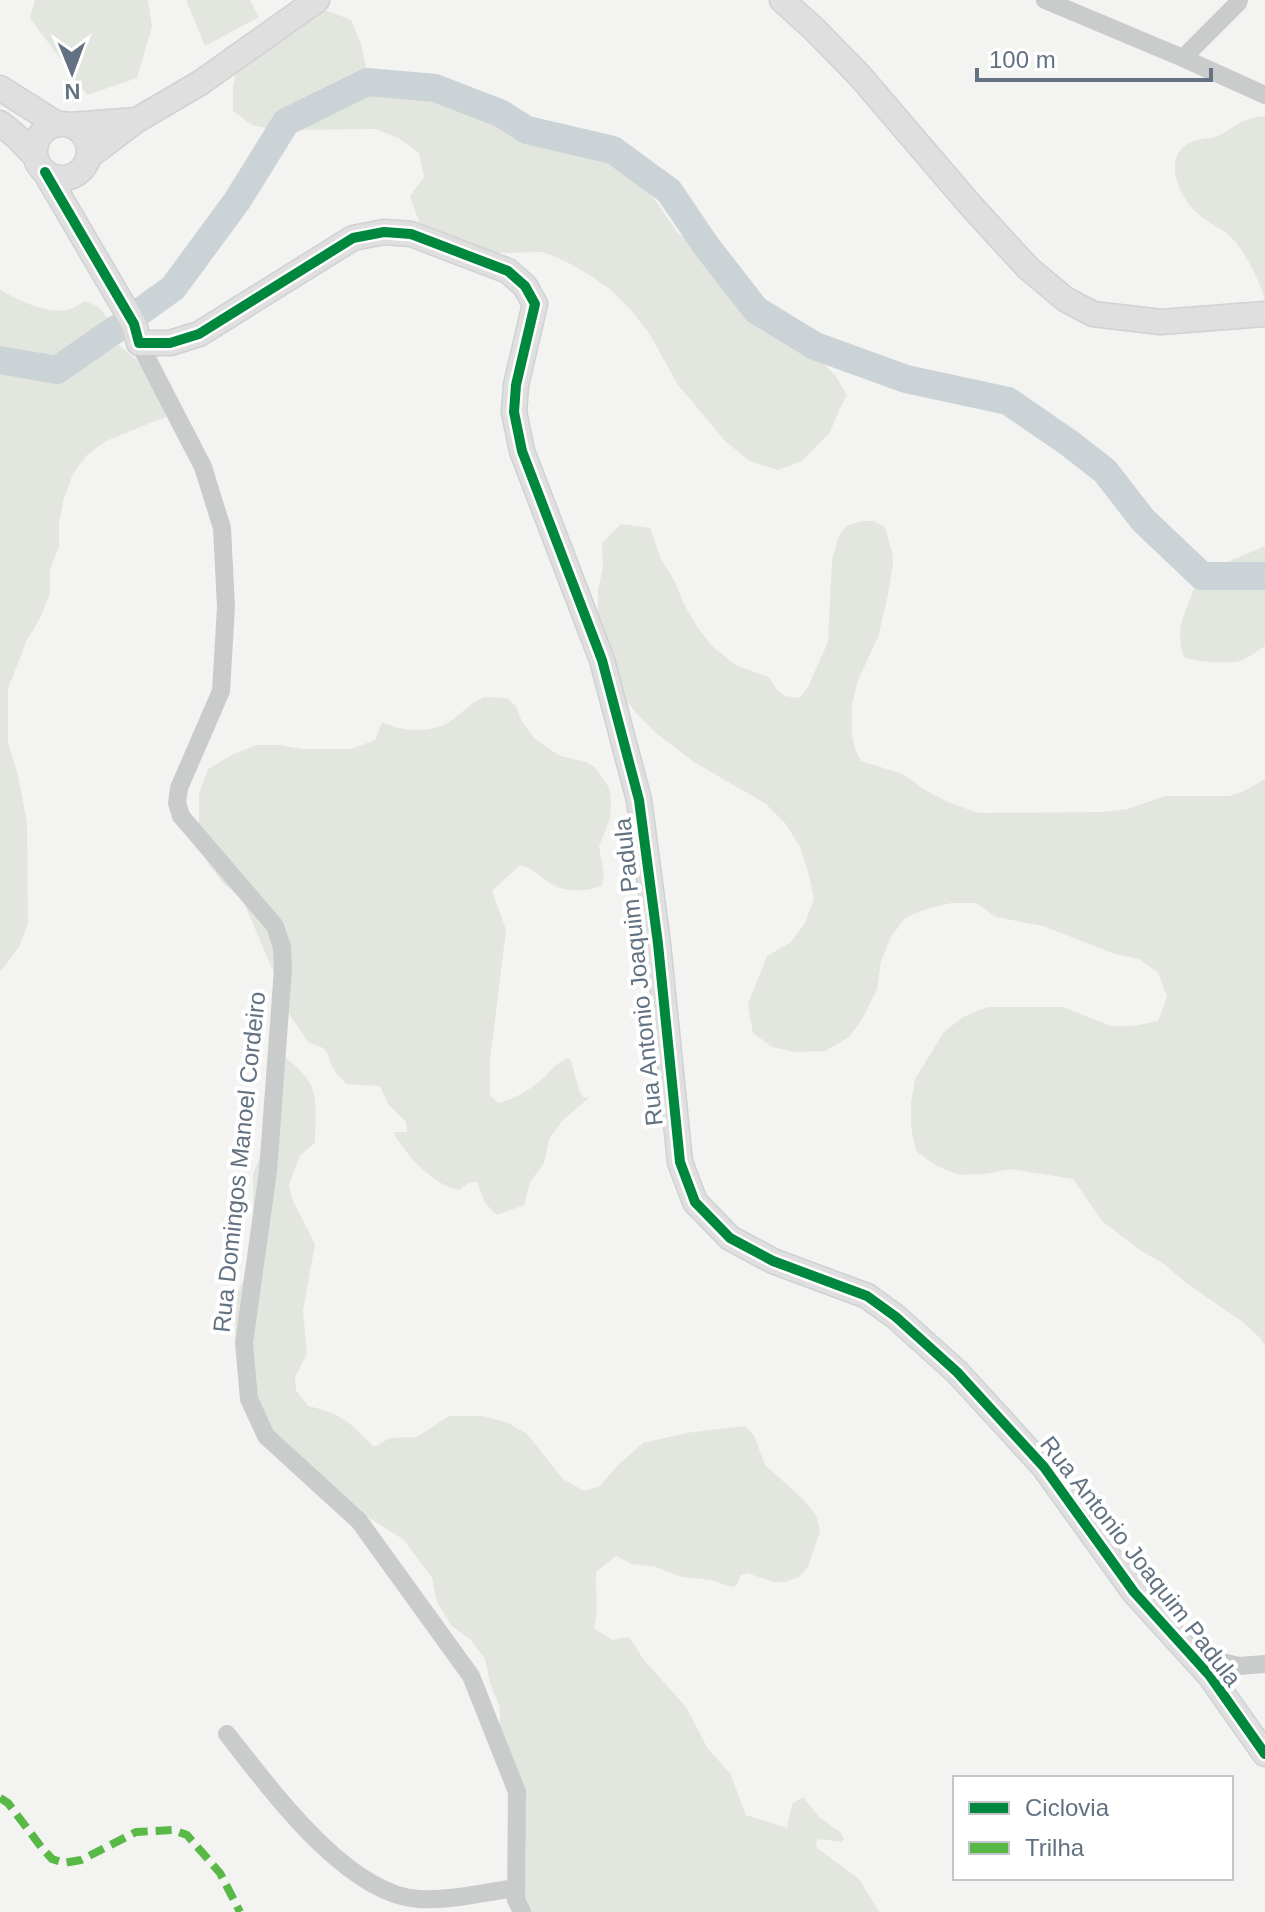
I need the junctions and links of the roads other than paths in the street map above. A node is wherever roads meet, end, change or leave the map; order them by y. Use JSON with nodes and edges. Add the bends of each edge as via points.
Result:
{"nodes":[{"id":1,"x":317,"y":0,"type":"edge"},
{"id":2,"x":782,"y":0,"type":"edge"},
{"id":3,"x":1045,"y":0,"type":"edge"},
{"id":4,"x":1239,"y":0,"type":"edge"},
{"id":5,"x":1183,"y":58,"type":"junction"},
{"id":6,"x":0,"y":88,"type":"edge"},
{"id":7,"x":1265,"y":95,"type":"edge"},
{"id":8,"x":137,"y":120,"type":"junction"},
{"id":9,"x":0,"y":123,"type":"edge"},
{"id":10,"x":64,"y":124,"type":"junction"},
{"id":11,"x":88,"y":157,"type":"junction"},
{"id":12,"x":40,"y":164,"type":"junction"},
{"id":13,"x":71,"y":176,"type":"junction"},
{"id":14,"x":69,"y":214,"type":"junction"},
{"id":15,"x":1265,"y":314,"type":"edge"},
{"id":16,"x":139,"y":343,"type":"junction"},
{"id":17,"x":1188,"y":1653,"type":"junction"},
{"id":18,"x":1265,"y":1664,"type":"edge"},
{"id":19,"x":227,"y":1734,"type":"dead end"},
{"id":20,"x":1265,"y":1754,"type":"edge"},
{"id":21,"x":516,"y":1903,"type":"edge"}],
"edges":[{"from":1,"to":8,"type":"street","via":[[200,83]]},
{"from":2,"to":15,"type":"street","via":[[860,76],[1028,268],[1065,299],[1093,314],[1161,322]]},
{"from":3,"to":5,"type":"street"},
{"from":4,"to":5,"type":"street"},
{"from":5,"to":7,"type":"street"},
{"from":6,"to":10,"type":"street"},
{"from":8,"to":10,"type":"street"},
{"from":8,"to":11,"type":"street"},
{"from":9,"to":12,"type":"street"},
{"from":10,"to":11,"type":"street","via":[[83,134]]},
{"from":10,"to":12,"type":"street","via":[[37,139]]},
{"from":11,"to":13,"type":"street"},
{"from":12,"to":13,"type":"street","via":[[53,177]]},
{"from":12,"to":14,"type":"street"},
{"from":13,"to":14,"type":"street"},
{"from":14,"to":16,"type":"street","via":[[134,324]]},
{"from":16,"to":17,"type":"street","name":"Rua Antonio Joaquim Padula","via":[[170,343],[199,334],[353,238],[384,232],[411,234],[508,271],[525,286],[535,304],[514,412],[522,451],[602,660],[639,800],[680,1162],[695,1202],[730,1238],[773,1261],[867,1296],[957,1372],[1044,1467],[1134,1592]]},
{"from":16,"to":21,"type":"street","name":"Rua Domingos Manoel Cordeiro","via":[[203,467],[222,528],[226,607],[221,691],[177,803],[181,816],[275,926],[282,947],[268,1171],[244,1343],[249,1399],[266,1436],[359,1521],[471,1676],[517,1792]]},
{"from":17,"to":18,"type":"street","via":[[1239,1666]]},
{"from":17,"to":20,"type":"street","name":"Rua Antonio Joaquim Padula"},
{"from":19,"to":21,"type":"street","via":[[311,1836],[364,1879],[417,1899]]}]}
